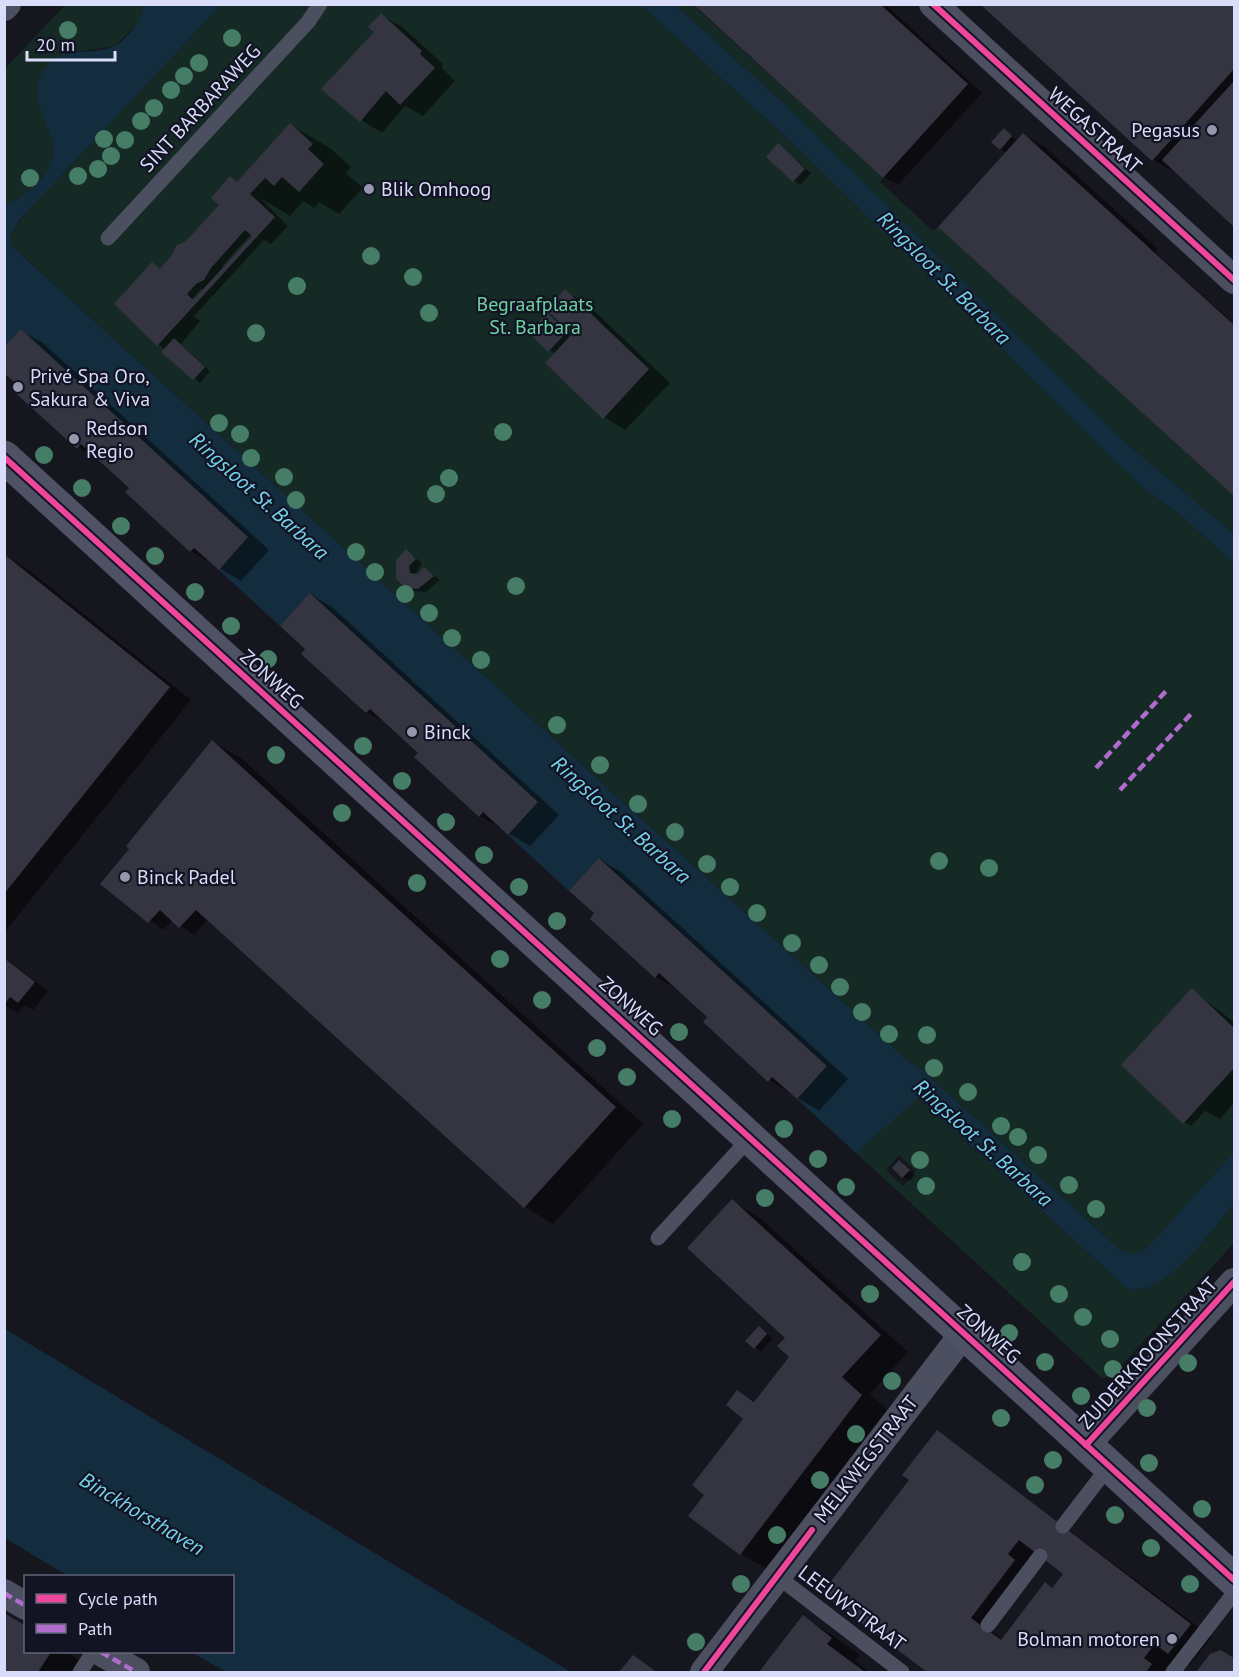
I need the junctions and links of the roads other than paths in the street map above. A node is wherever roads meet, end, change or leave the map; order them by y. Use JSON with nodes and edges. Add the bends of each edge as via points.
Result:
{"nodes":[{"id":1,"x":321,"y":4,"type":"edge"},
{"id":2,"x":933,"y":4,"type":"edge"},
{"id":3,"x":108,"y":238,"type":"dead end"},
{"id":4,"x":1234,"y":280,"type":"edge"},
{"id":5,"x":4,"y":457,"type":"edge"},
{"id":6,"x":750,"y":1138,"type":"junction"},
{"id":7,"x":657,"y":1238,"type":"dead end"},
{"id":8,"x":1234,"y":1282,"type":"edge"},
{"id":9,"x":964,"y":1333,"type":"junction"},
{"id":10,"x":1098,"y":1456,"type":"junction"},
{"id":11,"x":1063,"y":1526,"type":"dead end"},
{"id":12,"x":1040,"y":1556,"type":"dead end"},
{"id":13,"x":777,"y":1576,"type":"junction"},
{"id":14,"x":1234,"y":1580,"type":"edge"},
{"id":15,"x":4,"y":1593,"type":"edge"},
{"id":16,"x":1234,"y":1593,"type":"edge"},
{"id":17,"x":24,"y":1605,"type":"edge"},
{"id":18,"x":988,"y":1625,"type":"dead end"},
{"id":19,"x":92,"y":1653,"type":"edge"},
{"id":20,"x":103,"y":1653,"type":"edge"},
{"id":21,"x":80,"y":1672,"type":"edge"},
{"id":22,"x":136,"y":1672,"type":"edge"},
{"id":23,"x":704,"y":1672,"type":"edge"},
{"id":24,"x":902,"y":1672,"type":"edge"},
{"id":25,"x":1173,"y":1672,"type":"edge"}],
"edges":[{"from":1,"to":3,"type":"lane","name":"SINT BARBARAWEG"},
{"from":2,"to":4,"type":"street","name":"WEGASTRAAT"},
{"from":5,"to":6,"type":"street","name":"ZONWEG"},
{"from":6,"to":7,"type":"lane"},
{"from":6,"to":9,"type":"street","name":"ZONWEG"},
{"from":8,"to":10,"type":"street","name":"ZUIDERKROONSTRAAT"},
{"from":9,"to":10,"type":"street","name":"ZONWEG"},
{"from":9,"to":13,"type":"street","name":"MELKWEGSTRAAT"},
{"from":10,"to":11,"type":"lane"},
{"from":10,"to":14,"type":"street","name":"ZONWEG"},
{"from":12,"to":18,"type":"lane"},
{"from":13,"to":23,"type":"street","name":"MELKWEGSTRAAT"},
{"from":13,"to":24,"type":"lane","name":"LEEUWSTRAAT"},
{"from":15,"to":17,"type":"street"},
{"from":16,"to":25,"type":"lane"},
{"from":19,"to":21,"type":"lane"},
{"from":20,"to":22,"type":"street"}]}
